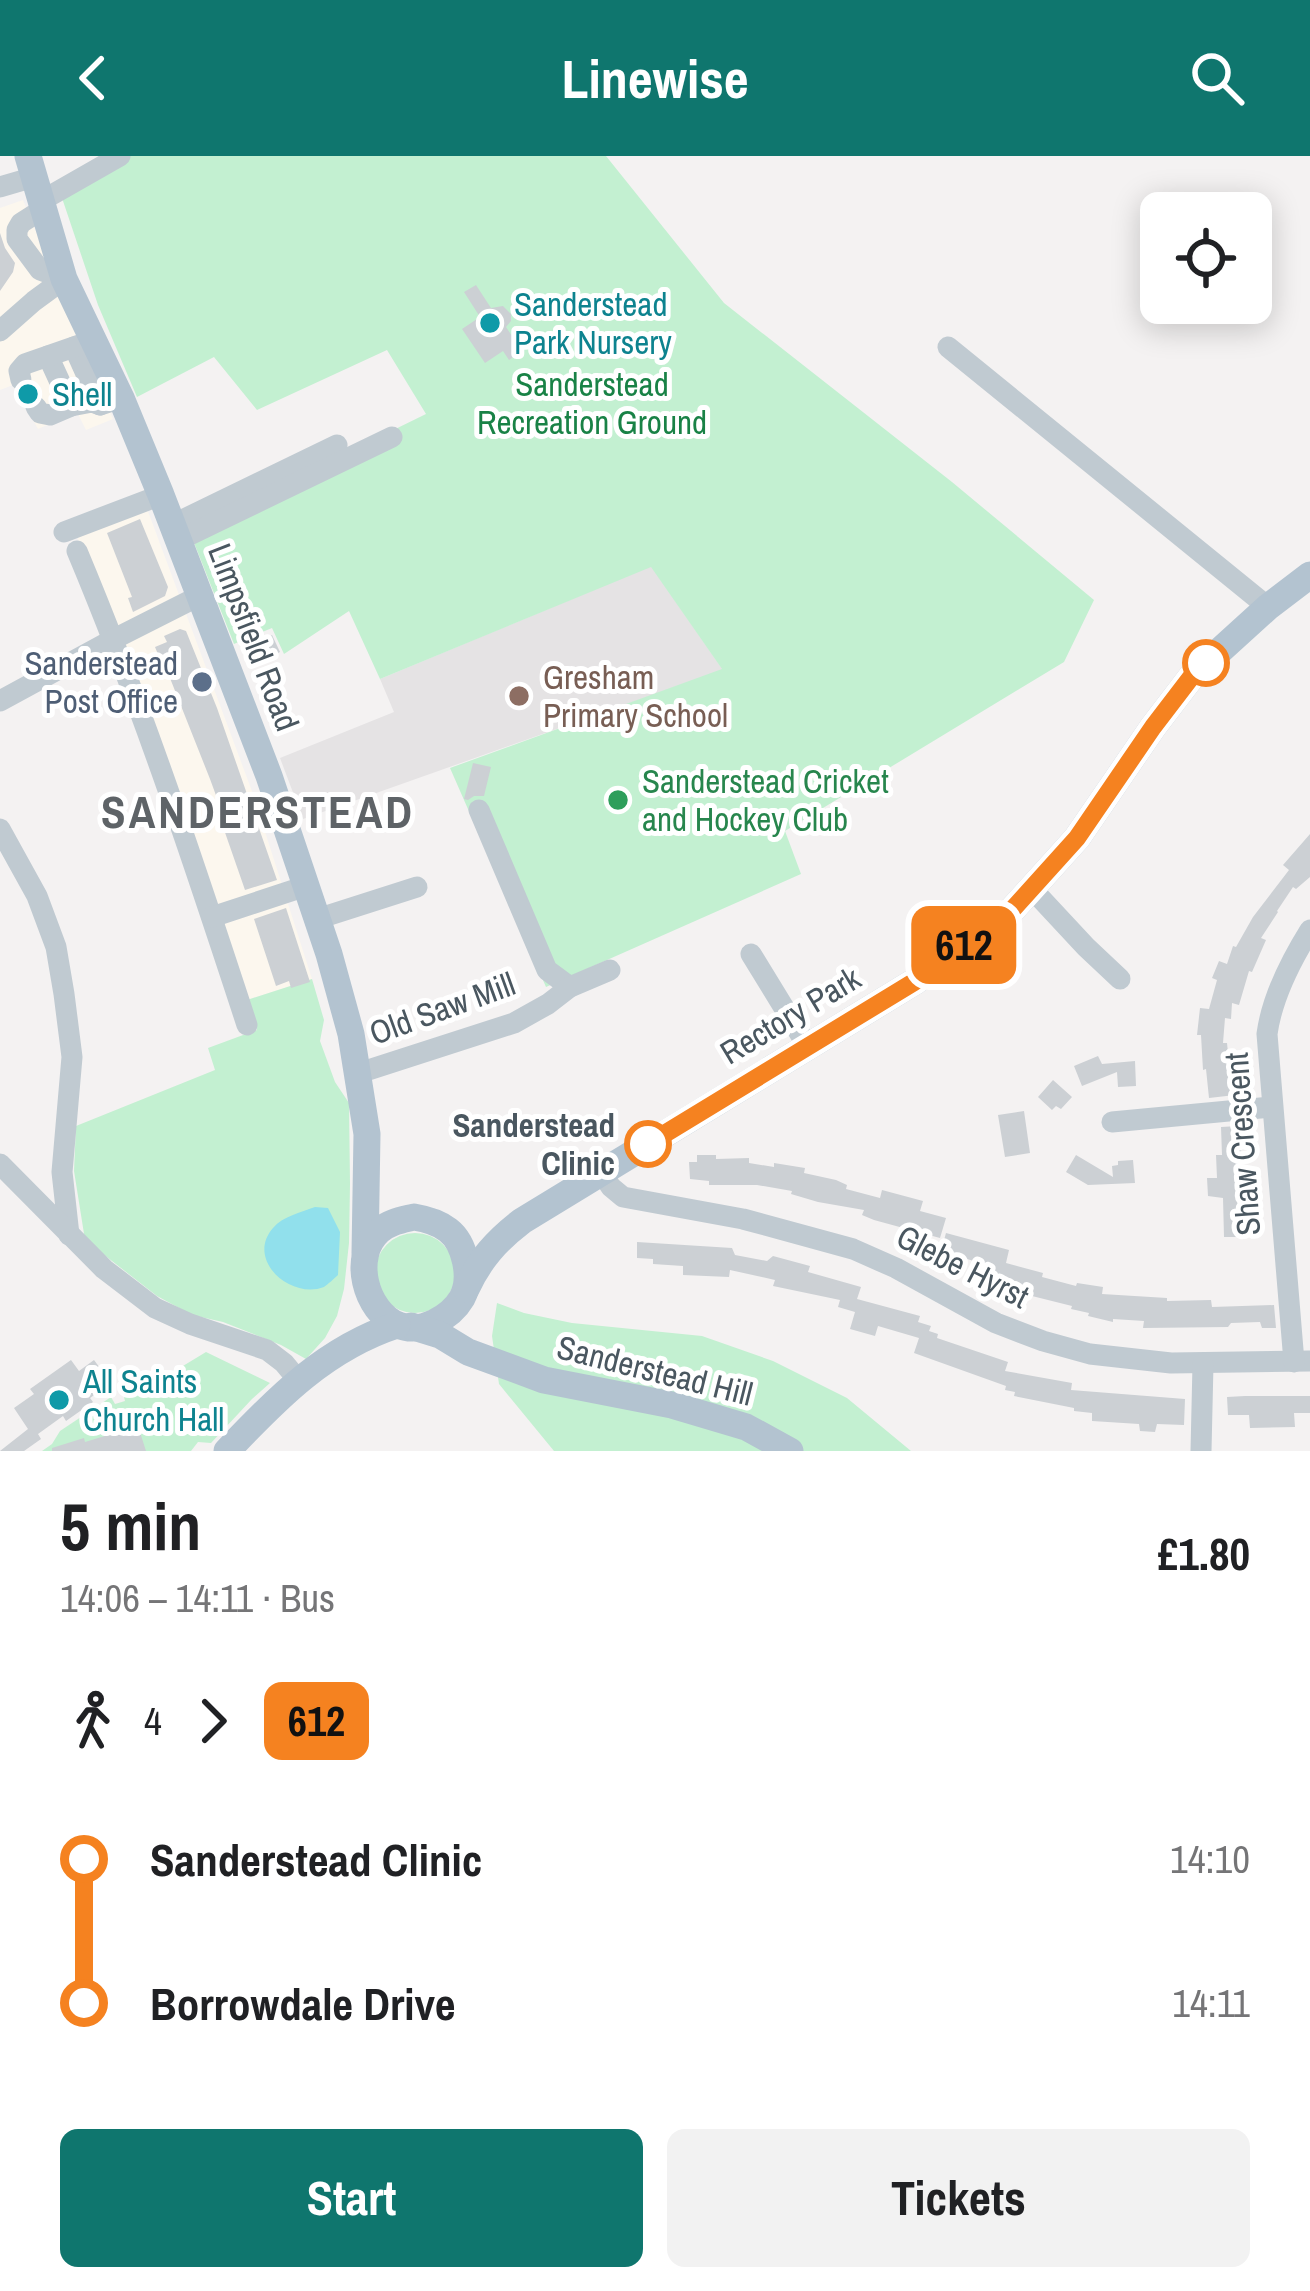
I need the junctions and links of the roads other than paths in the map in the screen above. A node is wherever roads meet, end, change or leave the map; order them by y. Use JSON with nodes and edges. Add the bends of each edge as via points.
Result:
{"nodes":[{"id":1,"x":120,"y":156,"type":"edge"},
{"id":2,"x":37,"y":186,"type":"edge"},
{"id":3,"x":0,"y":187,"type":"edge"},
{"id":4,"x":64,"y":279,"type":"junction"},
{"id":5,"x":0,"y":331,"type":"edge"},
{"id":6,"x":948,"y":347,"type":"dead end"},
{"id":7,"x":55,"y":356,"type":"junction"},
{"id":8,"x":78,"y":406,"type":"junction"},
{"id":9,"x":392,"y":437,"type":"dead end"},
{"id":10,"x":337,"y":445,"type":"dead end"},
{"id":11,"x":161,"y":495,"type":"junction"},
{"id":12,"x":174,"y":533,"type":"junction"},
{"id":13,"x":1310,"y":575,"type":"edge"},
{"id":14,"x":199,"y":596,"type":"junction"},
{"id":15,"x":1268,"y":607,"type":"junction"},
{"id":16,"x":114,"y":639,"type":"junction"},
{"id":17,"x":0,"y":701,"type":"edge"},
{"id":18,"x":479,"y":810,"type":"dead end"},
{"id":19,"x":0,"y":829,"type":"edge"},
{"id":20,"x":306,"y":886,"type":"junction"},
{"id":21,"x":417,"y":886,"type":"dead end"},
{"id":22,"x":1032,"y":889,"type":"junction"},
{"id":23,"x":212,"y":917,"type":"junction"},
{"id":24,"x":317,"y":919,"type":"junction"},
{"id":25,"x":1310,"y":930,"type":"edge"},
{"id":26,"x":752,"y":954,"type":"dead end"},
{"id":27,"x":610,"y":970,"type":"dead end"},
{"id":28,"x":1120,"y":979,"type":"dead end"},
{"id":29,"x":570,"y":987,"type":"junction"},
{"id":30,"x":247,"y":1025,"type":"dead end"},
{"id":31,"x":808,"y":1046,"type":"junction"},
{"id":32,"x":358,"y":1073,"type":"junction"},
{"id":33,"x":1271,"y":1107,"type":"junction"},
{"id":34,"x":1112,"y":1122,"type":"dead end"},
{"id":35,"x":367,"y":1158,"type":"junction"},
{"id":36,"x":0,"y":1164,"type":"edge"},
{"id":37,"x":62,"y":1172,"type":"junction"},
{"id":38,"x":601,"y":1172,"type":"junction"},
{"id":39,"x":20,"y":1184,"type":"junction"},
{"id":40,"x":430,"y":1220,"type":"junction"},
{"id":41,"x":522,"y":1221,"type":"junction"},
{"id":42,"x":69,"y":1234,"type":"junction"},
{"id":43,"x":365,"y":1259,"type":"junction"},
{"id":44,"x":464,"y":1294,"type":"junction"},
{"id":45,"x":404,"y":1326,"type":"junction"},
{"id":46,"x":1302,"y":1361,"type":"edge"},
{"id":47,"x":500,"y":1364,"type":"junction"},
{"id":48,"x":1203,"y":1364,"type":"junction"},
{"id":49,"x":307,"y":1373,"type":"junction"},
{"id":50,"x":227,"y":1451,"type":"edge"},
{"id":51,"x":790,"y":1451,"type":"edge"},
{"id":52,"x":1201,"y":1451,"type":"edge"}],
"edges":[{"from":1,"to":2,"type":"street"},
{"from":2,"to":3,"type":"street"},
{"from":2,"to":4,"type":"main road","name":"Limpsfield Road"},
{"from":4,"to":5,"type":"street"},
{"from":4,"to":7,"type":"main road","name":"Limpsfield Road"},
{"from":6,"to":15,"type":"street"},
{"from":7,"to":8,"type":"main road","name":"Limpsfield Road"},
{"from":7,"to":8,"type":"street"},
{"from":8,"to":11,"type":"main road","name":"Limpsfield Road"},
{"from":9,"to":12,"type":"street"},
{"from":10,"to":12,"type":"street"},
{"from":11,"to":12,"type":"main road","name":"Limpsfield Road"},
{"from":11,"to":16,"type":"street","via":[[70,542]]},
{"from":12,"to":14,"type":"main road","name":"Limpsfield Road"},
{"from":13,"to":15,"type":"main road","name":"Rectory Park"},
{"from":14,"to":16,"type":"street"},
{"from":14,"to":20,"type":"main road","name":"Limpsfield Road"},
{"from":15,"to":22,"type":"main road","name":"Rectory Park","via":[[1192,676]]},
{"from":16,"to":17,"type":"street"},
{"from":16,"to":23,"type":"street"},
{"from":18,"to":29,"type":"street","via":[[548,970]]},
{"from":19,"to":37,"type":"street","via":[[56,947],[72,1057]]},
{"from":20,"to":23,"type":"street"},
{"from":20,"to":24,"type":"main road","name":"Limpsfield Road"},
{"from":21,"to":24,"type":"street"},
{"from":22,"to":28,"type":"street"},
{"from":22,"to":31,"type":"main road","name":"Rectory Park","via":[[914,982]]},
{"from":23,"to":30,"type":"street"},
{"from":24,"to":32,"type":"main road","name":"Limpsfield Road"},
{"from":25,"to":33,"type":"street","name":"Shaw Crescent","via":[[1270,1017]]},
{"from":26,"to":31,"type":"street"},
{"from":27,"to":29,"type":"street","name":"Old Saw Mill"},
{"from":29,"to":32,"type":"street","name":"Old Saw Mill","via":[[514,1023]]},
{"from":31,"to":38,"type":"main road","name":"Rectory Park"},
{"from":32,"to":35,"type":"main road","name":"Limpsfield Road"},
{"from":33,"to":34,"type":"street"},
{"from":33,"to":46,"type":"street","name":"Shaw Crescent"},
{"from":35,"to":40,"type":"main road","name":"Limpsfield Road","via":[[383,1195]]},
{"from":35,"to":43,"type":"main road","name":"Limpsfield Road"},
{"from":36,"to":39,"type":"street"},
{"from":37,"to":39,"type":"street"},
{"from":37,"to":42,"type":"street"},
{"from":38,"to":41,"type":"main road","name":"Rectory Park"},
{"from":38,"to":48,"type":"street","name":"Glebe Hyrst","via":[[623,1197],[866,1253],[1043,1341],[1123,1360]]},
{"from":39,"to":42,"type":"street"},
{"from":40,"to":41,"type":"main road","name":"Rectory Park"},
{"from":40,"to":43,"type":"main road","via":[[385,1226]]},
{"from":40,"to":44,"type":"main road","via":[[461,1248]]},
{"from":41,"to":44,"type":"main road","name":"Rectory Park","via":[[489,1249]]},
{"from":42,"to":49,"type":"street","via":[[155,1308]]},
{"from":43,"to":45,"type":"main road","via":[[378,1309]]},
{"from":43,"to":49,"type":"main road","via":[[346,1330]]},
{"from":44,"to":45,"type":"main road","via":[[443,1318]]},
{"from":44,"to":47,"type":"main road","via":[[464,1323]]},
{"from":45,"to":47,"type":"main road","name":"Sanderstead Hill"},
{"from":45,"to":49,"type":"main road","via":[[358,1339]]},
{"from":46,"to":48,"type":"street","name":"Glebe Hyrst"},
{"from":47,"to":51,"type":"main road","name":"Sanderstead Hill","via":[[691,1410]]},
{"from":48,"to":52,"type":"street"},
{"from":49,"to":50,"type":"main road"}]}
